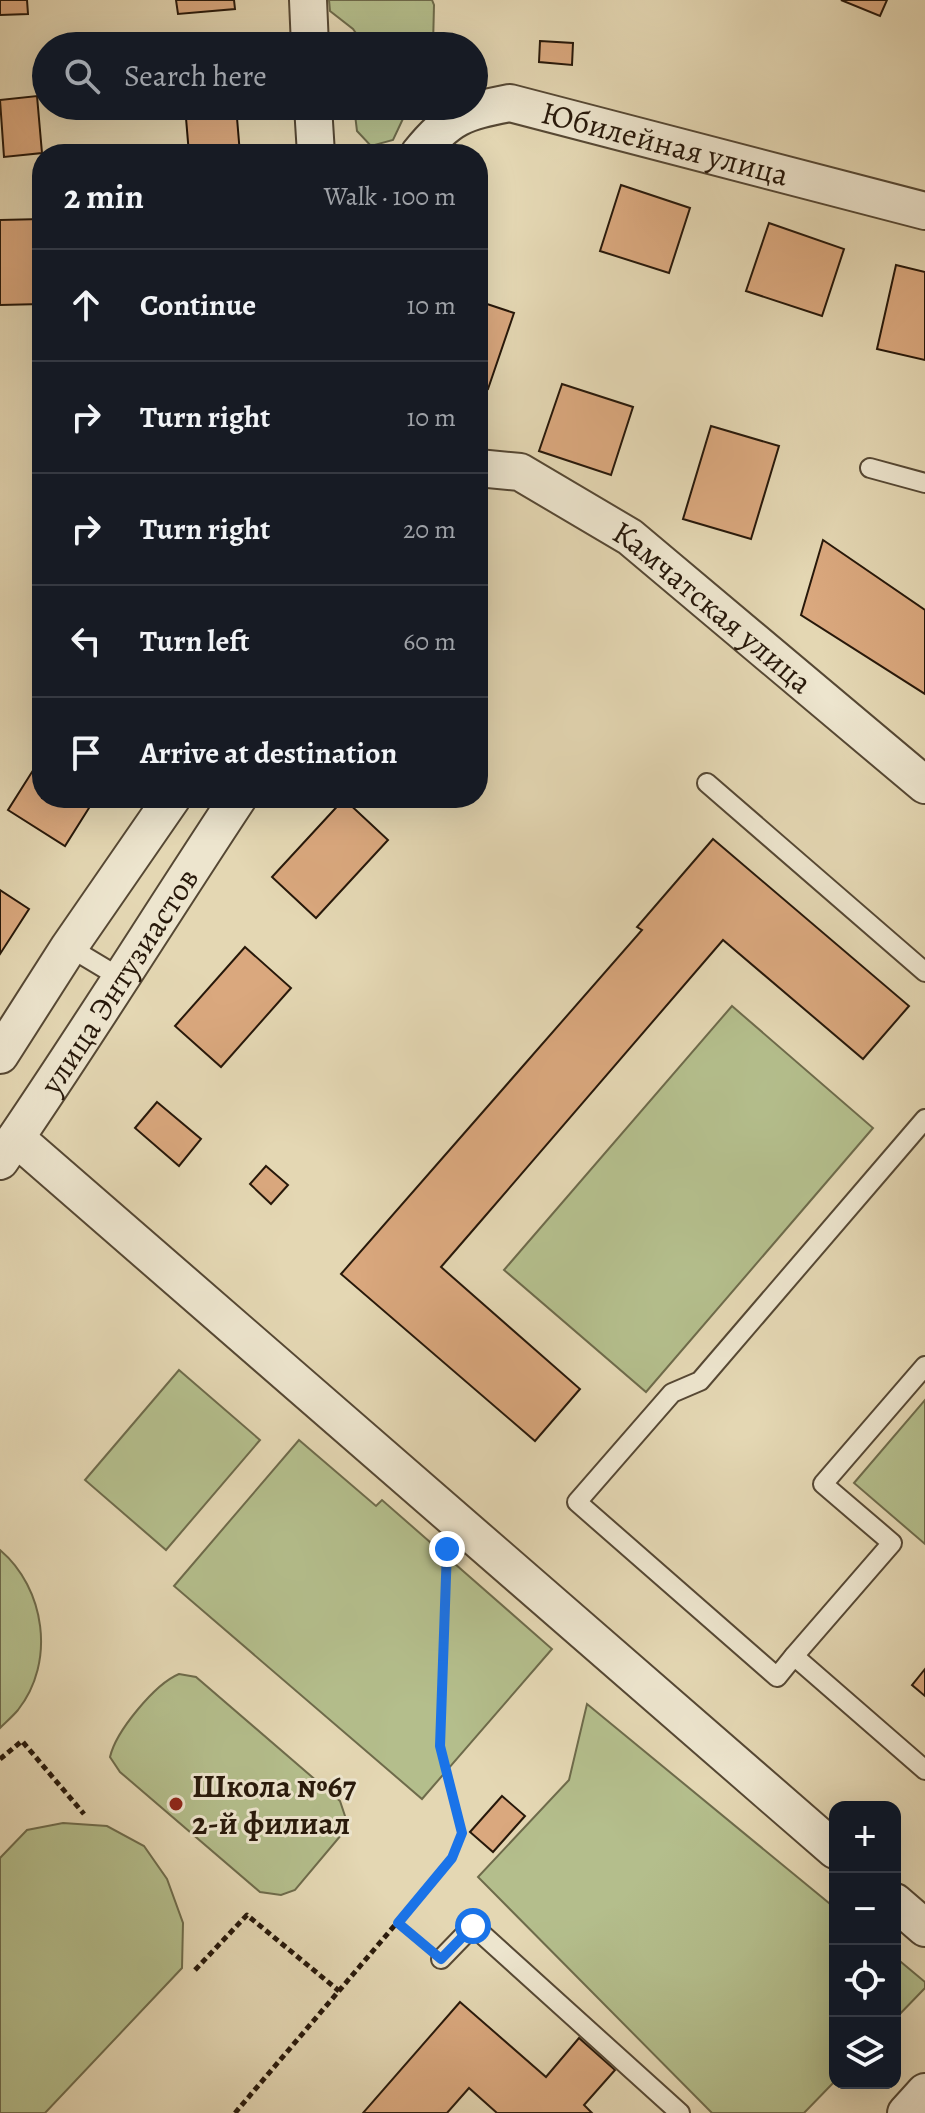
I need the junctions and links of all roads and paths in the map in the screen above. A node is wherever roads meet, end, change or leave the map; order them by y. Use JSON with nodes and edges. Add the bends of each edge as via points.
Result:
{"nodes":[{"id":1,"x":308,"y":0,"type":"edge"},
{"id":2,"x":309,"y":32,"type":"edge"},
{"id":3,"x":488,"y":107,"type":"edge"},
{"id":4,"x":314,"y":120,"type":"edge"},
{"id":5,"x":454,"y":120,"type":"edge"},
{"id":6,"x":315,"y":144,"type":"edge"},
{"id":7,"x":427,"y":144,"type":"edge"},
{"id":8,"x":925,"y":211,"type":"edge"},
{"id":9,"x":870,"y":468,"type":"dead end"},
{"id":10,"x":488,"y":469,"type":"edge"},
{"id":11,"x":925,"y":483,"type":"edge"},
{"id":12,"x":707,"y":783,"type":"dead end"},
{"id":13,"x":925,"y":785,"type":"edge"},
{"id":14,"x":165,"y":808,"type":"edge"},
{"id":15,"x":231,"y":808,"type":"edge"},
{"id":16,"x":69,"y":947,"type":"junction"},
{"id":17,"x":925,"y":972,"type":"edge"},
{"id":18,"x":119,"y":977,"type":"junction"},
{"id":19,"x":0,"y":1055,"type":"edge"},
{"id":20,"x":925,"y":1119,"type":"edge"},
{"id":21,"x":8,"y":1150,"type":"edge"},
{"id":22,"x":925,"y":1366,"type":"edge"},
{"id":23,"x":447,"y":1549,"type":"dead end"},
{"id":24,"x":794,"y":1656,"type":"junction"},
{"id":25,"x":0,"y":1759,"type":"edge"},
{"id":26,"x":925,"y":1770,"type":"edge"},
{"id":27,"x":84,"y":1814,"type":"dead end"},
{"id":28,"x":829,"y":1845,"type":"edge"},
{"id":29,"x":901,"y":1907,"type":"edge"},
{"id":30,"x":398,"y":1923,"type":"junction"},
{"id":31,"x":925,"y":1928,"type":"edge"},
{"id":32,"x":441,"y":1959,"type":"joint"},
{"id":33,"x":195,"y":1970,"type":"dead end"},
{"id":34,"x":339,"y":1991,"type":"junction"},
{"id":35,"x":925,"y":2092,"type":"edge"},
{"id":36,"x":235,"y":2113,"type":"edge"},
{"id":37,"x":680,"y":2113,"type":"edge"},
{"id":38,"x":906,"y":2113,"type":"edge"}],
"edges":[{"from":1,"to":2,"type":"street"},
{"from":3,"to":8,"type":"street","name":"Юбилейная улица","via":[[510,103]]},
{"from":4,"to":6,"type":"street"},
{"from":5,"to":7,"type":"street","name":"Юбилейная улица"},
{"from":9,"to":11,"type":"lane"},
{"from":10,"to":13,"type":"street","name":"Камчатская улица","via":[[520,472],[630,537]]},
{"from":12,"to":17,"type":"lane"},
{"from":14,"to":16,"type":"street"},
{"from":15,"to":18,"type":"street","name":"улица Энтузиастов"},
{"from":16,"to":18,"type":"lane"},
{"from":16,"to":19,"type":"street"},
{"from":18,"to":21,"type":"street","name":"улица Энтузиастов"},
{"from":20,"to":24,"type":"lane","via":[[700,1381],[672,1393],[577,1502],[777,1677]]},
{"from":21,"to":28,"type":"street"},
{"from":22,"to":24,"type":"lane","via":[[823,1484],[892,1543]]},
{"from":23,"to":30,"type":"path","via":[[440,1746],[462,1833],[452,1858]]},
{"from":24,"to":26,"type":"lane"},
{"from":25,"to":27,"type":"path","via":[[22,1741]]},
{"from":29,"to":31,"type":"street"},
{"from":30,"to":32,"type":"path"},
{"from":30,"to":34,"type":"path"},
{"from":32,"to":37,"type":"lane","via":[[473,1926]]},
{"from":33,"to":34,"type":"path","via":[[247,1915]]},
{"from":34,"to":36,"type":"path"},
{"from":35,"to":38,"type":"street"}]}
